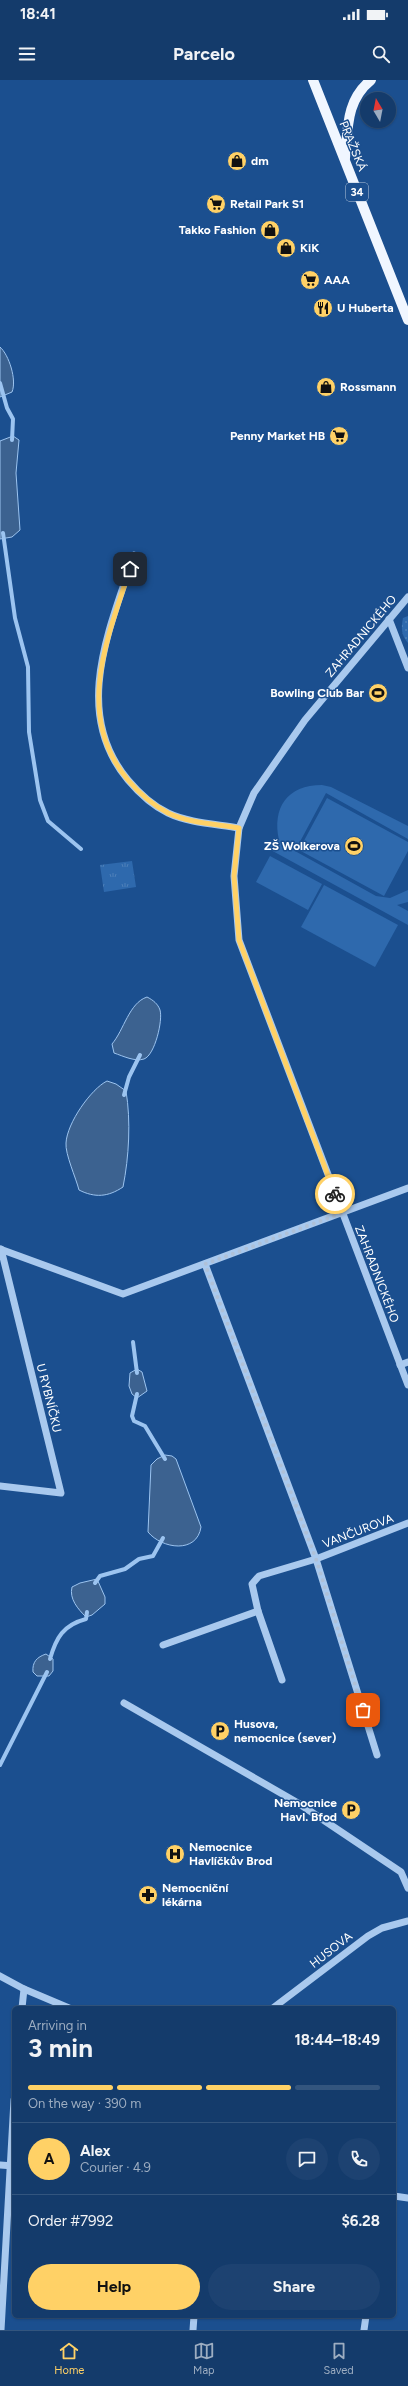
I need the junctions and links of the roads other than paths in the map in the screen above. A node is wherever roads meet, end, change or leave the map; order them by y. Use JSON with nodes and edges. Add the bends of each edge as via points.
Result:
{"nodes":[{"id":1,"x":313,"y":80,"type":"edge"},
{"id":2,"x":371,"y":80,"type":"edge"},
{"id":3,"x":345,"y":160,"type":"junction"},
{"id":4,"x":405,"y":301,"type":"edge"},
{"id":5,"x":408,"y":320,"type":"edge"},
{"id":6,"x":134,"y":555,"type":"dead end"},
{"id":7,"x":408,"y":597,"type":"edge"},
{"id":8,"x":389,"y":619,"type":"junction"},
{"id":9,"x":408,"y":668,"type":"edge"},
{"id":10,"x":239,"y":828,"type":"junction"},
{"id":11,"x":408,"y":1188,"type":"edge"},
{"id":12,"x":342,"y":1213,"type":"junction"},
{"id":13,"x":0,"y":1249,"type":"edge"},
{"id":14,"x":205,"y":1264,"type":"junction"},
{"id":15,"x":408,"y":1362,"type":"edge"},
{"id":16,"x":400,"y":1365,"type":"junction"},
{"id":17,"x":408,"y":1385,"type":"edge"},
{"id":18,"x":0,"y":1486,"type":"edge"},
{"id":19,"x":408,"y":1523,"type":"edge"},
{"id":20,"x":316,"y":1559,"type":"junction"},
{"id":21,"x":258,"y":1610,"type":"junction"},
{"id":22,"x":164,"y":1645,"type":"dead end"},
{"id":23,"x":282,"y":1680,"type":"dead end"},
{"id":24,"x":124,"y":1702,"type":"dead end"},
{"id":25,"x":377,"y":1755,"type":"dead end"},
{"id":26,"x":408,"y":1888,"type":"edge"},
{"id":27,"x":408,"y":1921,"type":"edge"},
{"id":28,"x":0,"y":1976,"type":"edge"},
{"id":29,"x":24,"y":1989,"type":"junction"},
{"id":30,"x":22,"y":2006,"type":"edge"},
{"id":31,"x":64,"y":2006,"type":"edge"},
{"id":32,"x":276,"y":2006,"type":"edge"},
{"id":33,"x":0,"y":2165,"type":"edge"},
{"id":34,"x":12,"y":2166,"type":"edge"},
{"id":35,"x":396,"y":2196,"type":"edge"},
{"id":36,"x":408,"y":2198,"type":"edge"},
{"id":37,"x":194,"y":2318,"type":"edge"},
{"id":38,"x":366,"y":2318,"type":"edge"},
{"id":39,"x":1,"y":2330,"type":"edge"},
{"id":40,"x":192,"y":2330,"type":"edge"},
{"id":41,"x":364,"y":2330,"type":"edge"}],
"edges":[{"from":1,"to":3,"type":"main road","name":"PRAŽSKÁ","number":"34"},
{"from":2,"to":3,"type":"main road","via":[[359,91],[351,106]]},
{"from":3,"to":4,"type":"main road","name":"PRAŽSKÁ","number":"34"},
{"from":4,"to":5,"type":"main road","number":"34"},
{"from":6,"to":10,"type":"street","via":[[116,611],[98,682],[98,711],[110,752],[117,767],[132,784],[151,802],[167,812],[189,820]]},
{"from":7,"to":8,"type":"street","name":"ZAHRADNICKÉHO"},
{"from":8,"to":9,"type":"street"},
{"from":8,"to":10,"type":"street","name":"ZAHRADNICKÉHO","via":[[305,720],[273,763],[254,793]]},
{"from":10,"to":12,"type":"street","name":"ZAHRADNICKÉHO","via":[[234,876],[239,940]]},
{"from":11,"to":12,"type":"street"},
{"from":12,"to":14,"type":"street"},
{"from":12,"to":16,"type":"street","name":"ZAHRADNICKÉHO"},
{"from":13,"to":14,"type":"street","name":"U RYBNÍČKU","via":[[123,1294]]},
{"from":13,"to":18,"type":"street","name":"U RYBNÍČKU","via":[[61,1493]]},
{"from":14,"to":20,"type":"street"},
{"from":15,"to":16,"type":"street"},
{"from":16,"to":17,"type":"street","name":"ZAHRADNICKÉHO"},
{"from":19,"to":20,"type":"street","name":"VANČUROVA"},
{"from":20,"to":21,"type":"street","name":"VANČUROVA","via":[[259,1576],[252,1584]]},
{"from":20,"to":25,"type":"street"},
{"from":21,"to":22,"type":"street"},
{"from":21,"to":23,"type":"street"},
{"from":24,"to":26,"type":"street","via":[[298,1803],[401,1872]]},
{"from":27,"to":32,"type":"street","name":"HUSOVA","via":[[382,1928],[368,1936]]},
{"from":28,"to":29,"type":"street"},
{"from":29,"to":30,"type":"street"},
{"from":29,"to":31,"type":"street"},
{"from":33,"to":34,"type":"street"},
{"from":34,"to":39,"type":"street"},
{"from":35,"to":36,"type":"street"},
{"from":37,"to":40,"type":"street"},
{"from":38,"to":41,"type":"street"}]}
